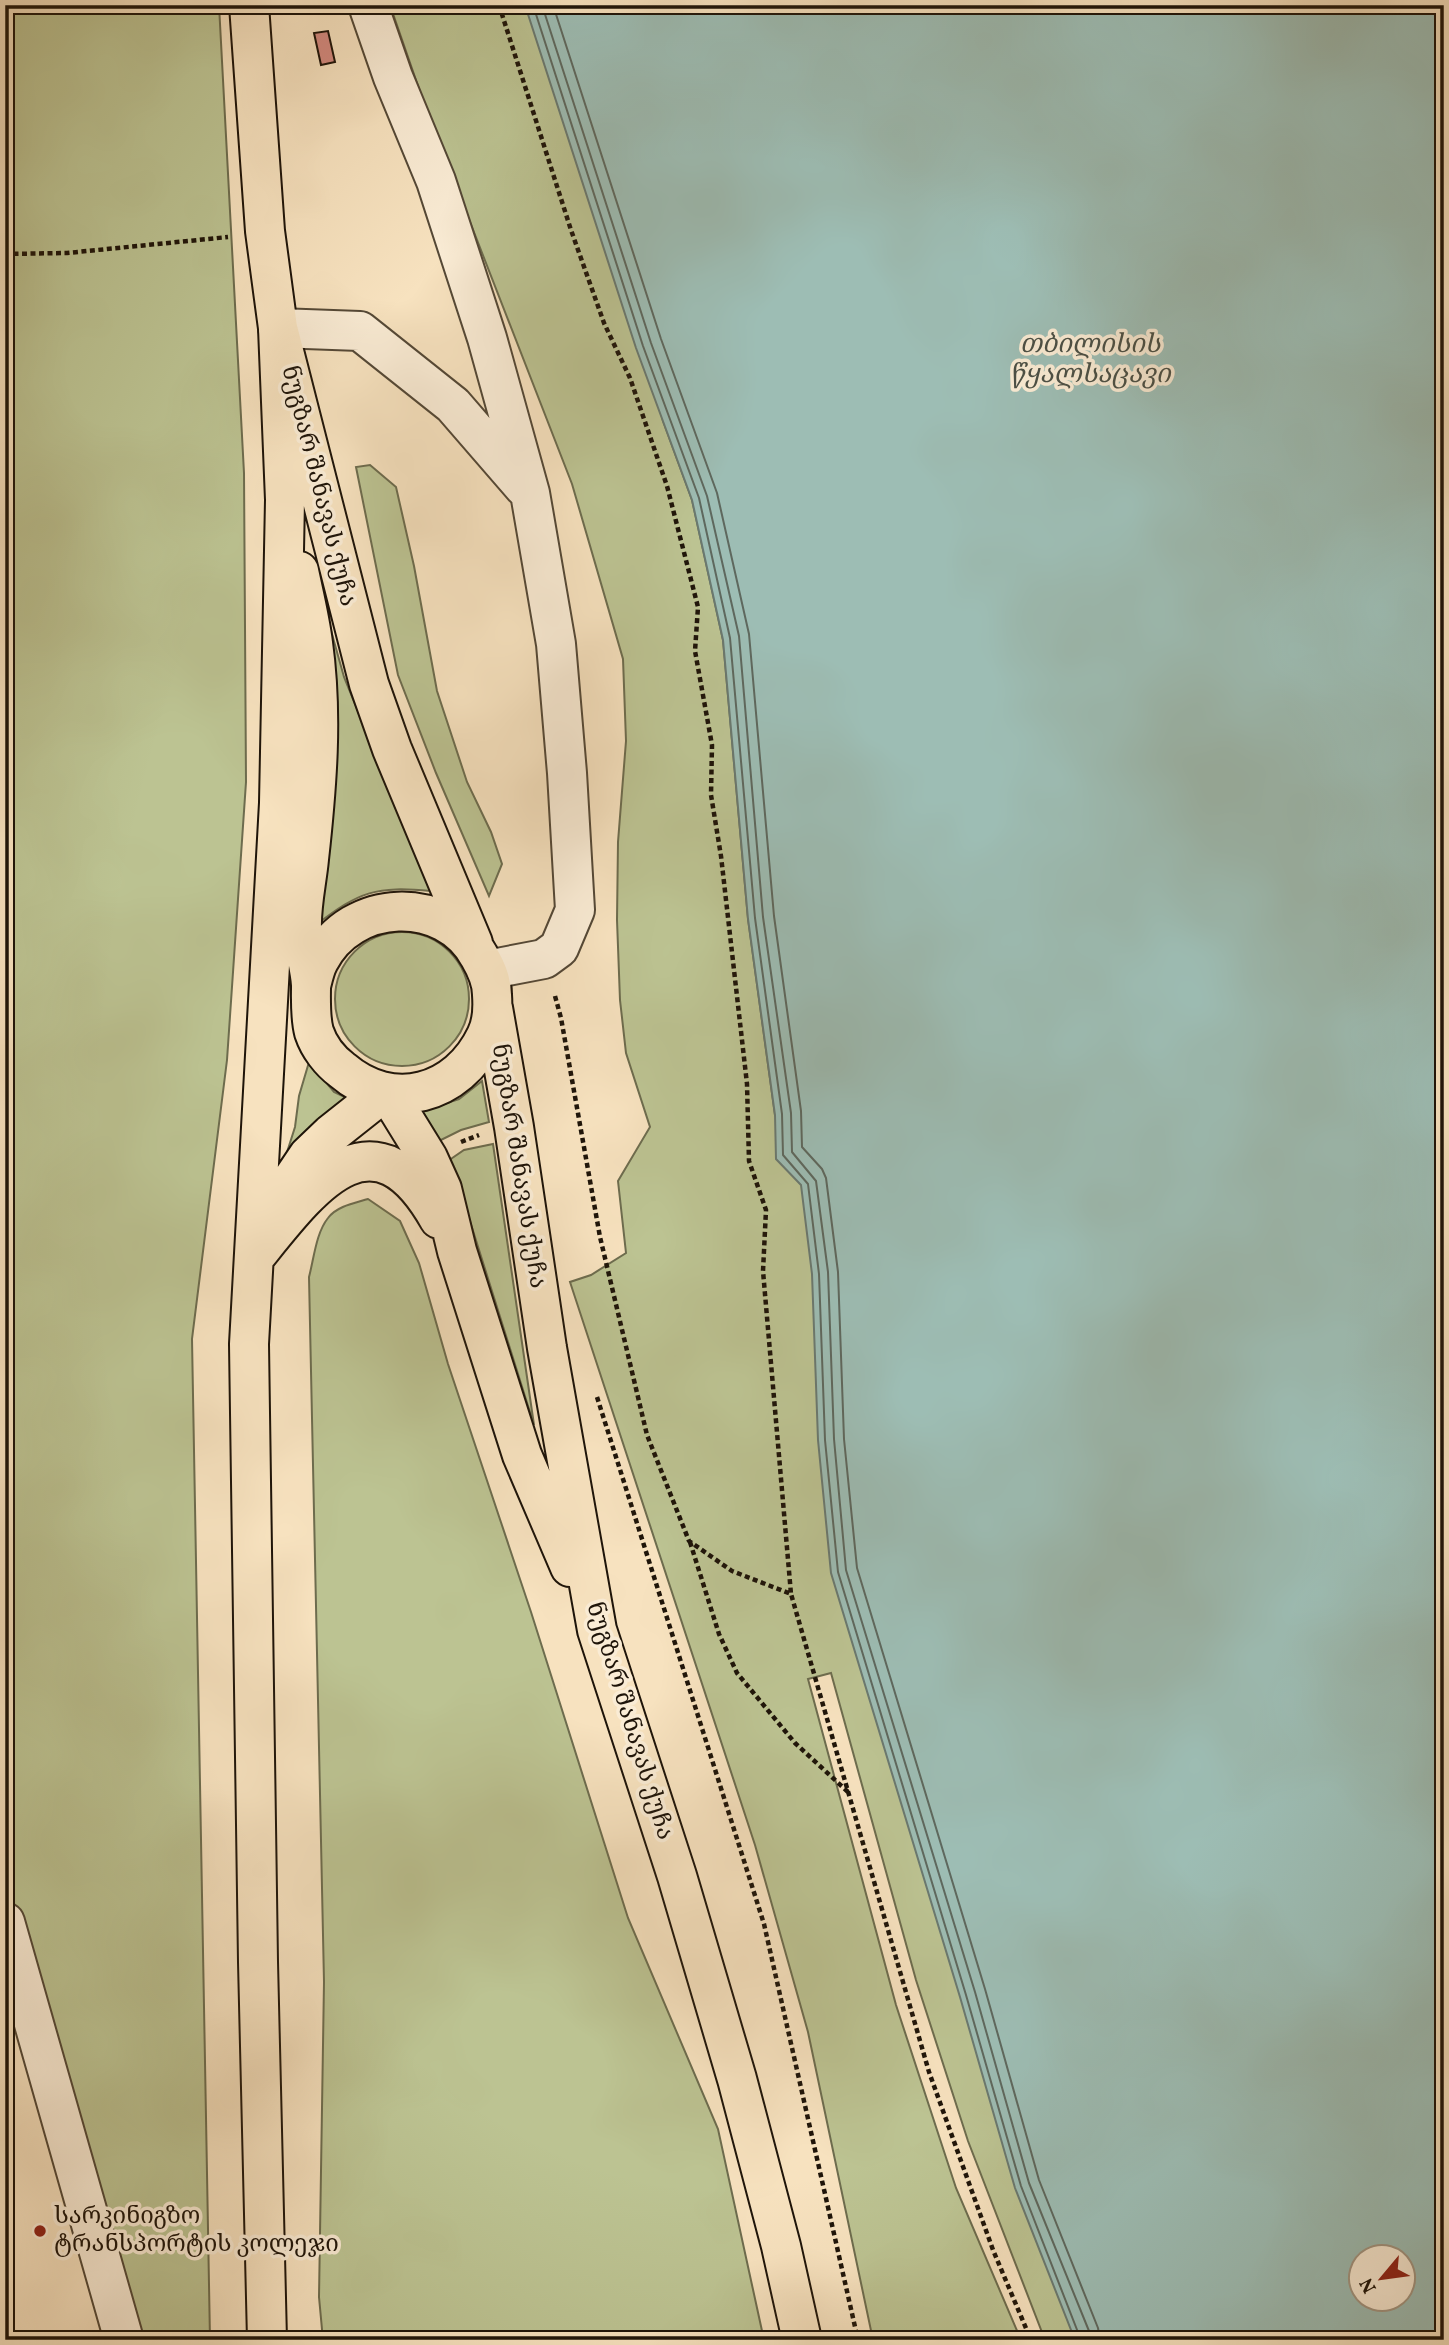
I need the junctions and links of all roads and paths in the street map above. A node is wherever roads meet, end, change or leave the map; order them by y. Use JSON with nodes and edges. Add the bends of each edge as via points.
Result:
{"nodes":[{"id":1,"x":249,"y":5,"type":"edge"},
{"id":2,"x":368,"y":5,"type":"edge"},
{"id":3,"x":499,"y":5,"type":"edge"},
{"id":4,"x":265,"y":231,"type":"junction"},
{"id":5,"x":5,"y":254,"type":"edge"},
{"id":6,"x":278,"y":328,"type":"junction"},
{"id":7,"x":530,"y":493,"type":"junction"},
{"id":8,"x":285,"y":500,"type":"junction"},
{"id":9,"x":481,"y":958,"type":"junction"},
{"id":10,"x":544,"y":960,"type":"junction"},
{"id":11,"x":310,"y":994,"type":"junction"},
{"id":12,"x":493,"y":1008,"type":"junction"},
{"id":13,"x":386,"y":1093,"type":"junction"},
{"id":14,"x":514,"y":1127,"type":"junction"},
{"id":15,"x":260,"y":1143,"type":"junction"},
{"id":16,"x":428,"y":1158,"type":"junction"},
{"id":17,"x":457,"y":1251,"type":"junction"},
{"id":18,"x":254,"y":1258,"type":"junction"},
{"id":19,"x":595,"y":1388,"type":"dead end"},
{"id":20,"x":689,"y":1541,"type":"junction"},
{"id":21,"x":791,"y":1594,"type":"junction"},
{"id":22,"x":597,"y":1630,"type":"junction"},
{"id":23,"x":850,"y":1793,"type":"junction"},
{"id":24,"x":5,"y":1922,"type":"edge"},
{"id":25,"x":124,"y":2340,"type":"edge"},
{"id":26,"x":267,"y":2340,"type":"edge"},
{"id":27,"x":802,"y":2340,"type":"edge"},
{"id":28,"x":858,"y":2340,"type":"edge"},
{"id":29,"x":1031,"y":2340,"type":"edge"}],
"edges":[{"from":1,"to":4,"type":"main road","name":"ნუგზარ შანავას ქუჩა"},
{"from":2,"to":7,"type":"street","via":[[440,194],[488,338]]},
{"from":3,"to":21,"type":"path","via":[[571,230],[667,486],[698,607],[695,651],[712,745],[711,795],[747,1084],[749,1161],[766,1210],[763,1271]]},
{"from":4,"to":5,"type":"path","via":[[67,253]]},
{"from":4,"to":6,"type":"main road","name":"ნუგზარ შანავას ქუჩა"},
{"from":6,"to":7,"type":"street","via":[[360,331],[453,405]]},
{"from":6,"to":8,"type":"main road"},
{"from":6,"to":9,"type":"main road","name":"ნუგზარ შანავას ქუჩა","via":[[369,684]]},
{"from":7,"to":10,"type":"street","via":[[556,644],[575,910],[559,948]]},
{"from":8,"to":11,"type":"main road","via":[[313,643],[318,706],[318,782],[302,926]]},
{"from":8,"to":15,"type":"main road","via":[[279,803]]},
{"from":9,"to":10,"type":"street"},
{"from":9,"to":11,"type":"main road","via":[[455,928],[432,915],[405,910],[380,913],[355,923],[334,939],[319,961]]},
{"from":9,"to":12,"type":"main road"},
{"from":10,"to":20,"type":"path","via":[[561,1018],[600,1237],[647,1435]]},
{"from":11,"to":13,"type":"main road","via":[[315,1034],[330,1061],[354,1081]]},
{"from":11,"to":15,"type":"main road"},
{"from":12,"to":13,"type":"main road","via":[[488,1033],[459,1074],[438,1087]]},
{"from":12,"to":14,"type":"main road","name":"ნუგზარ შანავას ქუჩა"},
{"from":13,"to":16,"type":"main road"},
{"from":13,"to":18,"type":"main road","via":[[308,1156],[275,1206]]},
{"from":14,"to":16,"type":"path","via":[[473,1136]]},
{"from":14,"to":22,"type":"main road","name":"ნუგზარ შანავას ქუჩა"},
{"from":15,"to":18,"type":"main road"},
{"from":16,"to":17,"type":"main road","via":[[442,1189]]},
{"from":17,"to":18,"type":"main road","via":[[416,1185],[395,1168],[373,1161],[335,1171],[315,1187]]},
{"from":17,"to":22,"type":"main road","via":[[522,1455]]},
{"from":18,"to":26,"type":"main road","via":[[250,1344],[257,1948]]},
{"from":19,"to":28,"type":"path","via":[[764,1924]]},
{"from":20,"to":21,"type":"path","via":[[733,1571]]},
{"from":20,"to":23,"type":"path","via":[[719,1634],[737,1673],[795,1743]]},
{"from":21,"to":23,"type":"path"},
{"from":22,"to":27,"type":"main road","name":"ნუგზარ შანავას ქუჩა","via":[[737,2079]]},
{"from":23,"to":29,"type":"path","via":[[929,2072],[993,2250]]},
{"from":24,"to":25,"type":"street"}]}
